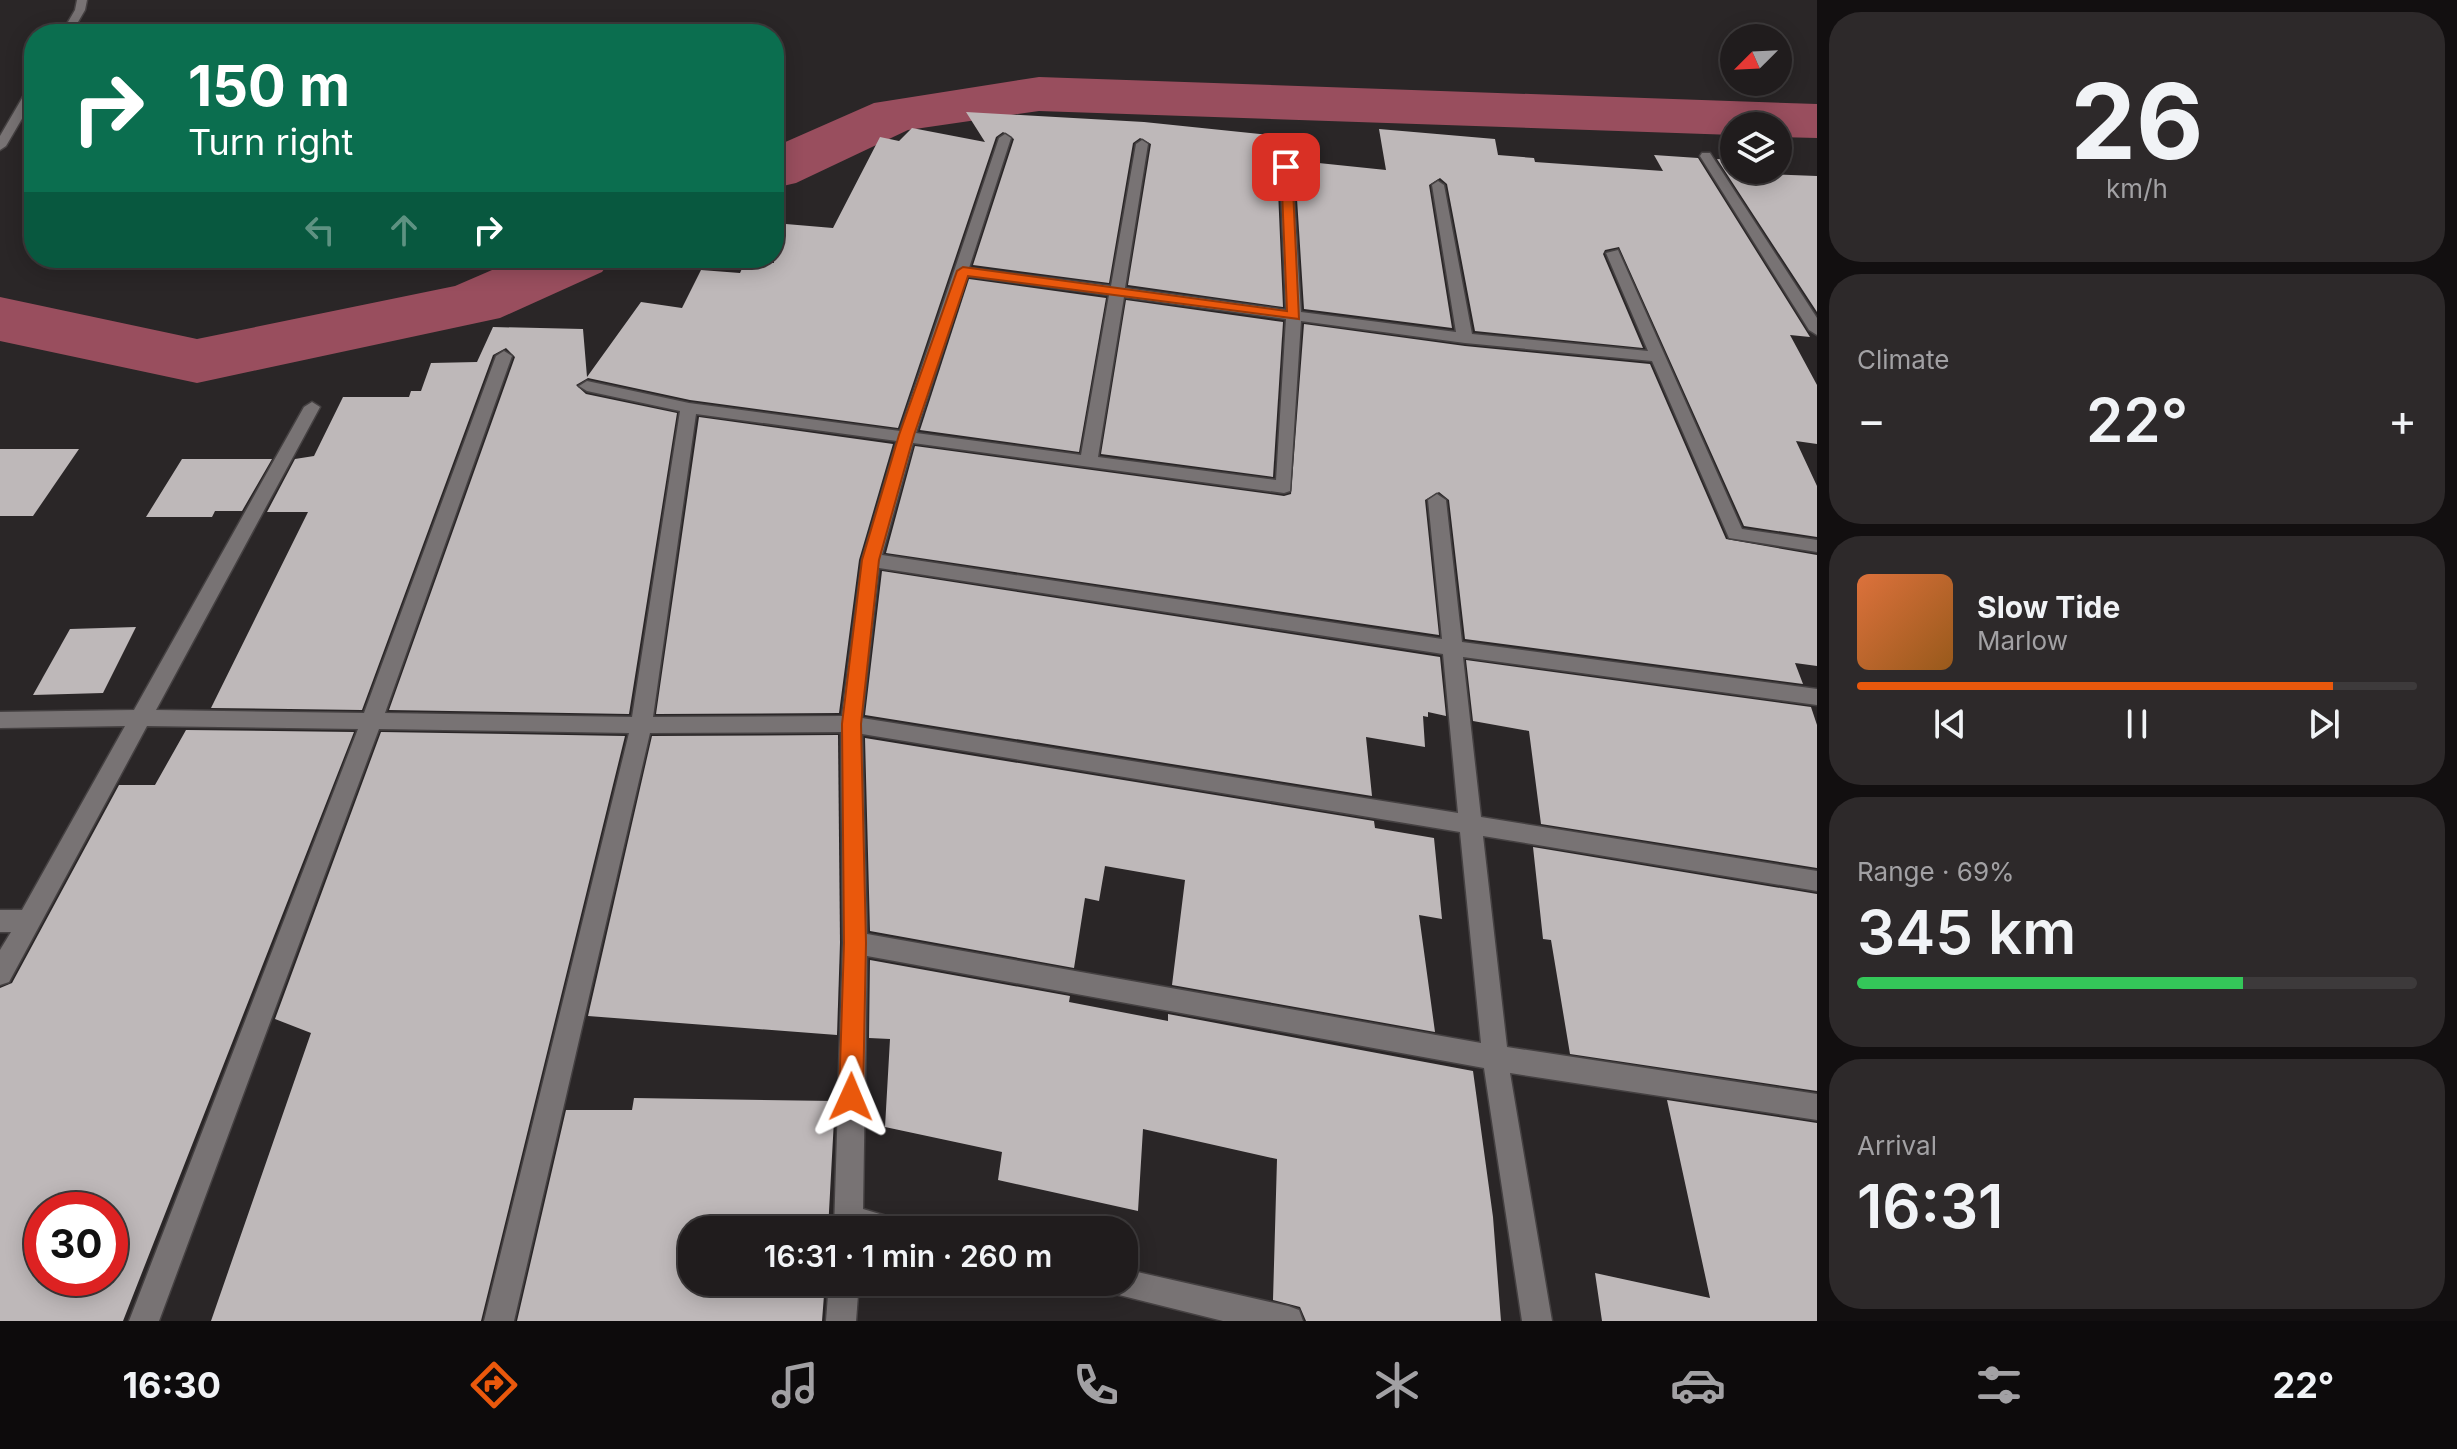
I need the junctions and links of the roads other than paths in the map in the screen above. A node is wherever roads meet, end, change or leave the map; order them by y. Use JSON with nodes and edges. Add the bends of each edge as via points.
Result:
{"nodes":[{"id":1,"x":82,"y":0,"type":"edge"},
{"id":2,"x":72,"y":24,"type":"edge"},
{"id":3,"x":24,"y":105,"type":"edge"},
{"id":4,"x":1005,"y":138,"type":"dead end"},
{"id":5,"x":1142,"y":144,"type":"dead end"},
{"id":6,"x":0,"y":146,"type":"edge"},
{"id":7,"x":1706,"y":156,"type":"dead end"},
{"id":8,"x":1286,"y":167,"type":"dead end"},
{"id":9,"x":1438,"y":185,"type":"dead end"},
{"id":10,"x":1613,"y":253,"type":"dead end"},
{"id":11,"x":963,"y":271,"type":"junction"},
{"id":12,"x":1117,"y":290,"type":"junction"},
{"id":13,"x":1294,"y":316,"type":"junction"},
{"id":14,"x":1817,"y":330,"type":"edge"},
{"id":15,"x":1465,"y":338,"type":"junction"},
{"id":16,"x":504,"y":356,"type":"dead end"},
{"id":17,"x":1660,"y":357,"type":"junction"},
{"id":18,"x":587,"y":386,"type":"dead end"},
{"id":19,"x":312,"y":407,"type":"dead end"},
{"id":20,"x":689,"y":408,"type":"junction"},
{"id":21,"x":907,"y":435,"type":"junction"},
{"id":22,"x":1089,"y":459,"type":"junction"},
{"id":23,"x":1437,"y":500,"type":"dead end"},
{"id":24,"x":1817,"y":546,"type":"edge"},
{"id":25,"x":871,"y":560,"type":"junction"},
{"id":26,"x":1453,"y":648,"type":"junction"},
{"id":27,"x":1817,"y":697,"type":"edge"},
{"id":28,"x":140,"y":718,"type":"junction"},
{"id":29,"x":0,"y":720,"type":"edge"},
{"id":30,"x":371,"y":723,"type":"junction"},
{"id":31,"x":851,"y":724,"type":"junction"},
{"id":32,"x":641,"y":725,"type":"junction"},
{"id":33,"x":1472,"y":824,"type":"junction"},
{"id":34,"x":1817,"y":881,"type":"edge"},
{"id":35,"x":0,"y":921,"type":"edge"},
{"id":36,"x":26,"y":921,"type":"junction"},
{"id":37,"x":855,"y":943,"type":"junction"},
{"id":38,"x":0,"y":974,"type":"edge"},
{"id":39,"x":1495,"y":1058,"type":"junction"},
{"id":40,"x":1817,"y":1107,"type":"edge"},
{"id":41,"x":848,"y":1216,"type":"edge"},
{"id":42,"x":1138,"y":1287,"type":"edge"},
{"id":43,"x":843,"y":1296,"type":"edge"},
{"id":44,"x":144,"y":1321,"type":"edge"},
{"id":45,"x":499,"y":1321,"type":"edge"},
{"id":46,"x":841,"y":1321,"type":"edge"},
{"id":47,"x":1288,"y":1321,"type":"edge"},
{"id":48,"x":1537,"y":1321,"type":"edge"}],
"edges":[{"from":1,"to":2,"type":"street"},
{"from":3,"to":6,"type":"street"},
{"from":4,"to":11,"type":"street"},
{"from":5,"to":12,"type":"street"},
{"from":7,"to":14,"type":"street"},
{"from":8,"to":13,"type":"street"},
{"from":9,"to":15,"type":"street"},
{"from":10,"to":17,"type":"street"},
{"from":11,"to":12,"type":"street"},
{"from":11,"to":21,"type":"street"},
{"from":12,"to":13,"type":"street"},
{"from":12,"to":22,"type":"street"},
{"from":13,"to":15,"type":"street"},
{"from":13,"to":22,"type":"street","via":[[1284,487]]},
{"from":15,"to":17,"type":"street"},
{"from":16,"to":30,"type":"street"},
{"from":17,"to":24,"type":"street","via":[[1735,534]]},
{"from":18,"to":20,"type":"street"},
{"from":19,"to":28,"type":"street"},
{"from":20,"to":21,"type":"street"},
{"from":20,"to":32,"type":"street"},
{"from":21,"to":22,"type":"street"},
{"from":21,"to":25,"type":"street"},
{"from":23,"to":26,"type":"street"},
{"from":25,"to":26,"type":"street"},
{"from":25,"to":31,"type":"street"},
{"from":26,"to":27,"type":"street"},
{"from":26,"to":33,"type":"street"},
{"from":28,"to":29,"type":"street"},
{"from":28,"to":30,"type":"street"},
{"from":28,"to":36,"type":"street"},
{"from":30,"to":32,"type":"street"},
{"from":30,"to":44,"type":"street"},
{"from":31,"to":32,"type":"street"},
{"from":31,"to":33,"type":"street"},
{"from":31,"to":37,"type":"street"},
{"from":32,"to":45,"type":"street"},
{"from":33,"to":34,"type":"street"},
{"from":33,"to":39,"type":"street"},
{"from":35,"to":36,"type":"street"},
{"from":36,"to":38,"type":"street"},
{"from":37,"to":39,"type":"street"},
{"from":37,"to":41,"type":"street"},
{"from":39,"to":40,"type":"street"},
{"from":39,"to":48,"type":"street"},
{"from":42,"to":47,"type":"street"},
{"from":43,"to":46,"type":"street"}]}
